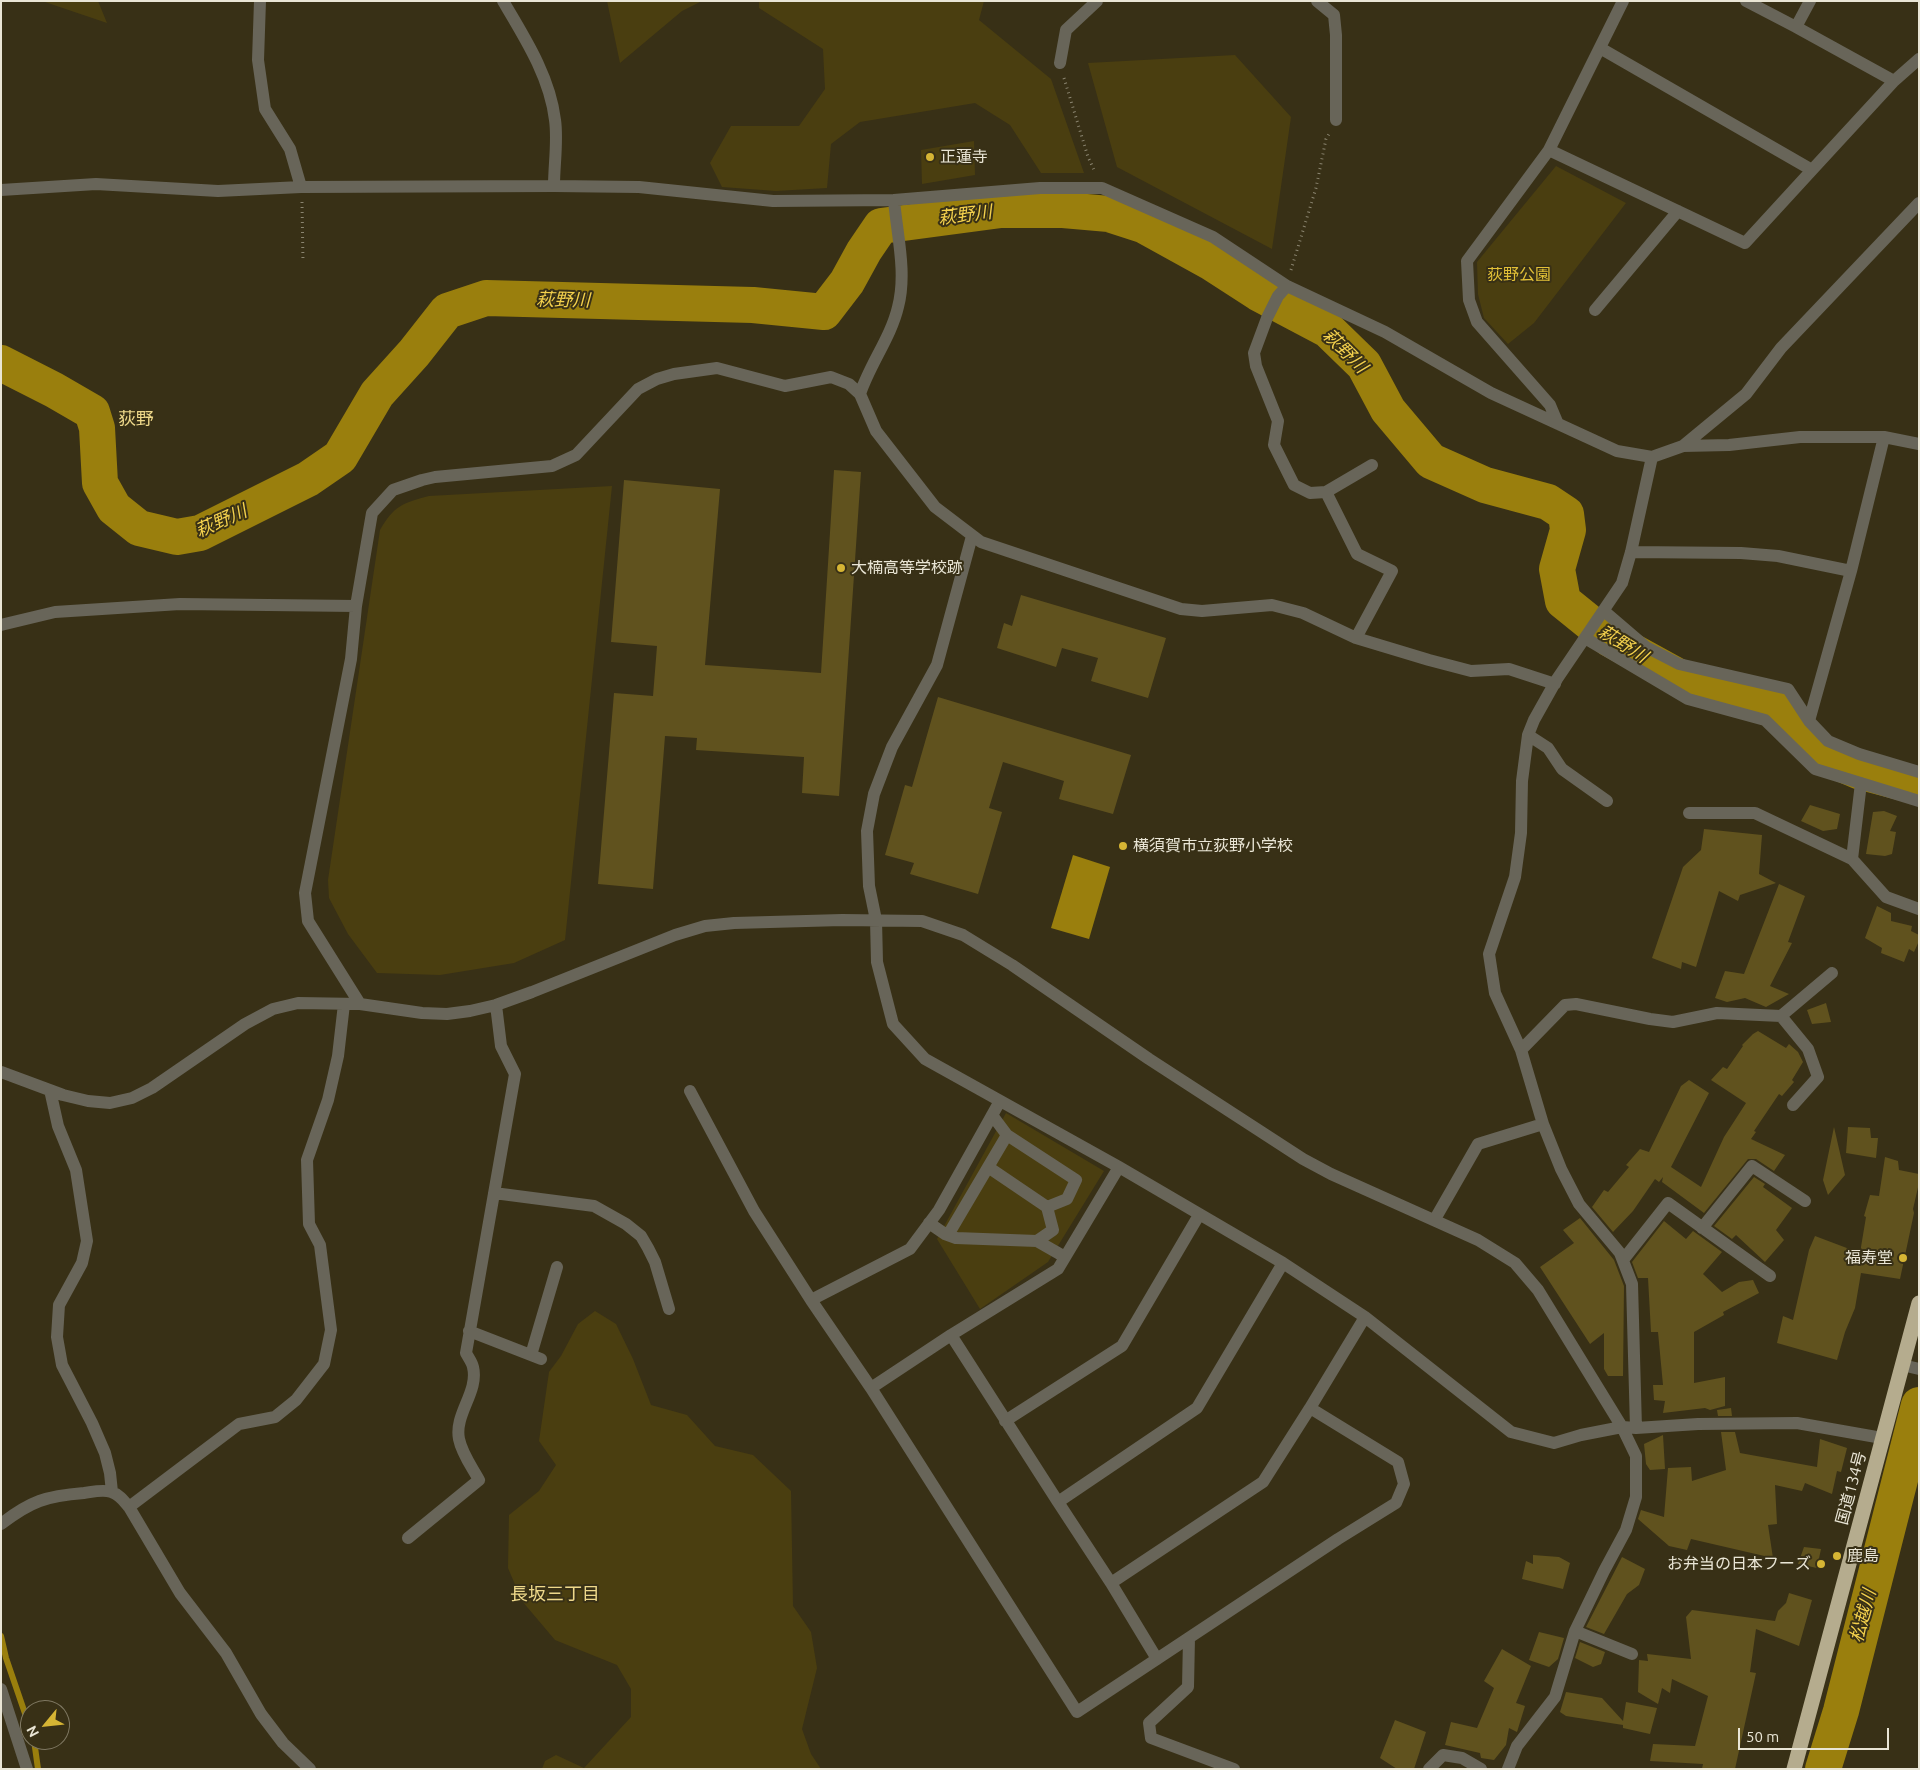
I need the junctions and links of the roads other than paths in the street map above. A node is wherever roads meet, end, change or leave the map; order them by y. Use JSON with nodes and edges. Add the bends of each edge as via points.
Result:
{"nodes":[{"id":1,"x":260,"y":1,"type":"edge"},
{"id":2,"x":503,"y":1,"type":"edge"},
{"id":3,"x":1097,"y":1,"type":"edge"},
{"id":4,"x":1317,"y":1,"type":"edge"},
{"id":5,"x":1623,"y":1,"type":"edge"},
{"id":6,"x":1746,"y":1,"type":"edge"},
{"id":7,"x":1810,"y":1,"type":"edge"},
{"id":8,"x":1796,"y":27,"type":"junction"},
{"id":9,"x":1600,"y":48,"type":"junction"},
{"id":10,"x":1919,"y":59,"type":"edge"},
{"id":11,"x":1060,"y":63,"type":"road end"},
{"id":12,"x":1894,"y":81,"type":"junction"},
{"id":13,"x":1336,"y":120,"type":"road end"},
{"id":14,"x":1549,"y":150,"type":"junction"},
{"id":15,"x":1812,"y":170,"type":"junction"},
{"id":16,"x":554,"y":186,"type":"junction"},
{"id":17,"x":302,"y":187,"type":"junction"},
{"id":18,"x":1,"y":190,"type":"edge"},
{"id":19,"x":894,"y":200,"type":"junction"},
{"id":20,"x":1919,"y":203,"type":"edge"},
{"id":21,"x":1678,"y":211,"type":"junction"},
{"id":22,"x":1282,"y":291,"type":"junction"},
{"id":23,"x":1595,"y":310,"type":"dead end"},
{"id":24,"x":860,"y":394,"type":"junction"},
{"id":25,"x":1558,"y":424,"type":"junction"},
{"id":26,"x":1884,"y":437,"type":"junction"},
{"id":27,"x":1919,"y":444,"type":"edge"},
{"id":28,"x":1683,"y":446,"type":"junction"},
{"id":29,"x":1652,"y":457,"type":"junction"},
{"id":30,"x":1372,"y":465,"type":"dead end"},
{"id":31,"x":1326,"y":492,"type":"junction"},
{"id":32,"x":972,"y":536,"type":"junction"},
{"id":33,"x":1631,"y":552,"type":"junction"},
{"id":34,"x":1851,"y":571,"type":"junction"},
{"id":35,"x":356,"y":606,"type":"junction"},
{"id":36,"x":1604,"y":611,"type":"junction"},
{"id":37,"x":1,"y":625,"type":"edge"},
{"id":38,"x":1356,"y":638,"type":"junction"},
{"id":39,"x":1585,"y":638,"type":"junction"},
{"id":40,"x":1555,"y":684,"type":"junction"},
{"id":41,"x":1809,"y":721,"type":"junction"},
{"id":42,"x":1528,"y":735,"type":"junction"},
{"id":43,"x":1919,"y":772,"type":"edge"},
{"id":44,"x":1861,"y":784,"type":"junction"},
{"id":45,"x":1607,"y":801,"type":"dead end"},
{"id":46,"x":1919,"y":801,"type":"edge"},
{"id":47,"x":1689,"y":813,"type":"dead end"},
{"id":48,"x":1852,"y":859,"type":"junction"},
{"id":49,"x":1919,"y":909,"type":"edge"},
{"id":50,"x":876,"y":920,"type":"junction"},
{"id":51,"x":1832,"y":974,"type":"dead end"},
{"id":52,"x":344,"y":1004,"type":"junction"},
{"id":53,"x":360,"y":1004,"type":"junction"},
{"id":54,"x":496,"y":1005,"type":"junction"},
{"id":55,"x":1781,"y":1016,"type":"junction"},
{"id":56,"x":1522,"y":1050,"type":"junction"},
{"id":57,"x":1,"y":1071,"type":"edge"},
{"id":58,"x":50,"y":1090,"type":"junction"},
{"id":59,"x":690,"y":1091,"type":"dead end"},
{"id":60,"x":1000,"y":1101,"type":"junction"},
{"id":61,"x":1793,"y":1105,"type":"dead end"},
{"id":62,"x":992,"y":1115,"type":"junction"},
{"id":63,"x":1543,"y":1124,"type":"junction"},
{"id":64,"x":1007,"y":1135,"type":"junction"},
{"id":65,"x":988,"y":1167,"type":"junction"},
{"id":66,"x":1119,"y":1167,"type":"junction"},
{"id":67,"x":494,"y":1193,"type":"junction"},
{"id":68,"x":1806,"y":1201,"type":"dead end"},
{"id":69,"x":1047,"y":1207,"type":"junction"},
{"id":70,"x":1199,"y":1214,"type":"junction"},
{"id":71,"x":1435,"y":1219,"type":"junction"},
{"id":72,"x":929,"y":1223,"type":"junction"},
{"id":73,"x":1702,"y":1228,"type":"junction"},
{"id":74,"x":948,"y":1235,"type":"junction"},
{"id":75,"x":1037,"y":1241,"type":"junction"},
{"id":76,"x":1065,"y":1257,"type":"junction"},
{"id":77,"x":1623,"y":1260,"type":"junction"},
{"id":78,"x":1283,"y":1263,"type":"junction"},
{"id":79,"x":558,"y":1267,"type":"dead end"},
{"id":80,"x":1770,"y":1276,"type":"dead end"},
{"id":81,"x":811,"y":1300,"type":"junction"},
{"id":82,"x":1919,"y":1303,"type":"edge"},
{"id":83,"x":669,"y":1309,"type":"dead end"},
{"id":84,"x":1365,"y":1317,"type":"junction"},
{"id":85,"x":469,"y":1331,"type":"junction"},
{"id":86,"x":950,"y":1335,"type":"junction"},
{"id":87,"x":1911,"y":1367,"type":"edge"},
{"id":88,"x":871,"y":1388,"type":"junction"},
{"id":89,"x":1310,"y":1408,"type":"junction"},
{"id":90,"x":1005,"y":1421,"type":"junction"},
{"id":91,"x":1622,"y":1427,"type":"junction"},
{"id":92,"x":1636,"y":1428,"type":"junction"},
{"id":93,"x":1882,"y":1438,"type":"junction"},
{"id":94,"x":112,"y":1492,"type":"junction"},
{"id":95,"x":1058,"y":1502,"type":"junction"},
{"id":96,"x":128,"y":1507,"type":"junction"},
{"id":97,"x":1,"y":1524,"type":"edge"},
{"id":98,"x":408,"y":1538,"type":"dead end"},
{"id":99,"x":1111,"y":1583,"type":"junction"},
{"id":100,"x":1575,"y":1631,"type":"junction"},
{"id":101,"x":1189,"y":1638,"type":"junction"},
{"id":102,"x":1632,"y":1654,"type":"dead end"},
{"id":103,"x":1157,"y":1659,"type":"junction"},
{"id":104,"x":1,"y":1689,"type":"edge"},
{"id":105,"x":27,"y":1769,"type":"edge"},
{"id":106,"x":310,"y":1769,"type":"edge"},
{"id":107,"x":1234,"y":1769,"type":"edge"},
{"id":108,"x":1428,"y":1769,"type":"edge"},
{"id":109,"x":1481,"y":1769,"type":"edge"},
{"id":110,"x":1508,"y":1769,"type":"edge"},
{"id":111,"x":1794,"y":1769,"type":"edge"}],
"edges":[{"from":1,"to":17,"type":"street","via":[[258,60],[265,109],[290,149]]},
{"from":2,"to":16,"type":"street","via":[[544,77],[556,120]]},
{"from":3,"to":11,"type":"street","via":[[1066,30]]},
{"from":4,"to":13,"type":"street","via":[[1334,15]]},
{"from":5,"to":9,"type":"street"},
{"from":6,"to":8,"type":"street"},
{"from":7,"to":8,"type":"street"},
{"from":8,"to":12,"type":"street"},
{"from":9,"to":14,"type":"street"},
{"from":9,"to":15,"type":"street"},
{"from":10,"to":12,"type":"street"},
{"from":12,"to":15,"type":"street"},
{"from":14,"to":21,"type":"street"},
{"from":14,"to":25,"type":"street","via":[[1467,261],[1469,300],[1476,322],[1550,405]]},
{"from":15,"to":21,"type":"street","via":[[1745,242]]},
{"from":16,"to":17,"type":"street"},
{"from":16,"to":19,"type":"street","via":[[639,187],[773,201]]},
{"from":17,"to":18,"type":"street","via":[[218,190],[96,184]]},
{"from":19,"to":22,"type":"street","via":[[1040,188],[1102,188],[1212,237]]},
{"from":19,"to":24,"type":"street","via":[[902,281],[898,308]]},
{"from":20,"to":28,"type":"street","via":[[1781,348],[1746,394]]},
{"from":21,"to":23,"type":"street"},
{"from":22,"to":25,"type":"street","via":[[1385,332],[1491,393]]},
{"from":22,"to":31,"type":"street","via":[[1267,318],[1254,353],[1256,366],[1278,421],[1274,445],[1294,485],[1310,493]]},
{"from":24,"to":32,"type":"street","via":[[876,431],[935,507]]},
{"from":24,"to":35,"type":"street","via":[[850,384],[831,377],[785,386],[717,368],[674,374],[638,389],[576,455],[565,461],[552,466],[435,477],[393,490],[372,513]]},
{"from":25,"to":29,"type":"street","via":[[1617,451]]},
{"from":26,"to":27,"type":"street"},
{"from":26,"to":28,"type":"street","via":[[1800,437],[1729,445]]},
{"from":26,"to":34,"type":"street"},
{"from":28,"to":29,"type":"street"},
{"from":29,"to":33,"type":"street"},
{"from":30,"to":31,"type":"street"},
{"from":31,"to":38,"type":"street","via":[[1357,554],[1392,571]]},
{"from":32,"to":38,"type":"street","via":[[981,542],[1181,609],[1202,611],[1272,605],[1304,613]]},
{"from":32,"to":50,"type":"street","via":[[937,665],[892,746],[874,794],[867,831],[869,886]]},
{"from":33,"to":34,"type":"street","via":[[1778,556]]},
{"from":33,"to":36,"type":"street","via":[[1622,583]]},
{"from":34,"to":41,"type":"street"},
{"from":35,"to":37,"type":"street","via":[[180,604],[55,612]]},
{"from":35,"to":53,"type":"street","via":[[350,659],[305,893],[308,921]]},
{"from":36,"to":39,"type":"street"},
{"from":36,"to":41,"type":"street","via":[[1646,647],[1678,664],[1788,689]]},
{"from":38,"to":40,"type":"street","via":[[1463,668],[1509,669]]},
{"from":39,"to":40,"type":"street"},
{"from":39,"to":44,"type":"street","via":[[1688,699],[1765,720],[1814,769]]},
{"from":40,"to":42,"type":"street"},
{"from":41,"to":43,"type":"street","via":[[1828,741]]},
{"from":42,"to":45,"type":"street","via":[[1548,748],[1562,769]]},
{"from":42,"to":56,"type":"street","via":[[1515,877],[1489,954],[1495,994]]},
{"from":44,"to":46,"type":"street"},
{"from":44,"to":48,"type":"street"},
{"from":47,"to":48,"type":"street","via":[[1755,813]]},
{"from":48,"to":49,"type":"street","via":[[1886,897]]},
{"from":50,"to":54,"type":"street","via":[[705,926]]},
{"from":50,"to":60,"type":"street","via":[[877,962],[893,1024],[925,1058]]},
{"from":50,"to":71,"type":"street","via":[[922,921],[962,935],[1303,1159]]},
{"from":51,"to":55,"type":"street"},
{"from":52,"to":53,"type":"street"},
{"from":52,"to":58,"type":"street","via":[[298,1003],[272,1009],[132,1098],[110,1103],[88,1101]]},
{"from":52,"to":96,"type":"street","via":[[338,1056],[328,1100],[307,1160],[309,1224],[320,1245],[331,1330],[324,1364],[296,1400],[275,1417],[239,1424]]},
{"from":53,"to":54,"type":"street","via":[[447,1014]]},
{"from":54,"to":67,"type":"street","via":[[501,1046],[515,1074]]},
{"from":55,"to":56,"type":"street","via":[[1717,1013],[1673,1022],[1576,1004],[1565,1005]]},
{"from":55,"to":61,"type":"street","via":[[1808,1049],[1818,1076]]},
{"from":56,"to":63,"type":"street"},
{"from":57,"to":58,"type":"street"},
{"from":58,"to":94,"type":"street","via":[[58,1126],[76,1170],[87,1240],[82,1264],[59,1305],[57,1337],[62,1365],[105,1453]]},
{"from":59,"to":81,"type":"street","via":[[754,1210]]},
{"from":60,"to":62,"type":"street"},
{"from":60,"to":66,"type":"street"},
{"from":62,"to":64,"type":"street"},
{"from":62,"to":72,"type":"street"},
{"from":63,"to":71,"type":"street","via":[[1478,1144]]},
{"from":63,"to":77,"type":"street","via":[[1579,1204]]},
{"from":64,"to":65,"type":"street"},
{"from":64,"to":69,"type":"street","via":[[1076,1180],[1067,1199]]},
{"from":65,"to":69,"type":"street"},
{"from":65,"to":74,"type":"street"},
{"from":66,"to":70,"type":"street"},
{"from":66,"to":76,"type":"street"},
{"from":67,"to":83,"type":"street","via":[[594,1206],[626,1224],[641,1236],[648,1248]]},
{"from":67,"to":85,"type":"street"},
{"from":68,"to":73,"type":"street","via":[[1752,1166]]},
{"from":69,"to":75,"type":"street","via":[[1053,1230]]},
{"from":70,"to":78,"type":"street"},
{"from":70,"to":90,"type":"street","via":[[1122,1346]]},
{"from":71,"to":91,"type":"street","via":[[1515,1262],[1538,1290]]},
{"from":72,"to":74,"type":"street"},
{"from":72,"to":81,"type":"street","via":[[910,1249]]},
{"from":73,"to":77,"type":"street","via":[[1668,1203]]},
{"from":73,"to":80,"type":"street"},
{"from":74,"to":75,"type":"street"},
{"from":75,"to":76,"type":"street"},
{"from":76,"to":86,"type":"street","via":[[1058,1269]]},
{"from":77,"to":92,"type":"street","via":[[1632,1284]]},
{"from":78,"to":84,"type":"street"},
{"from":78,"to":95,"type":"street","via":[[1197,1408]]},
{"from":79,"to":85,"type":"street","via":[[536,1357]]},
{"from":81,"to":88,"type":"street"},
{"from":82,"to":87,"type":"highway","name":"国道134号"},
{"from":84,"to":89,"type":"street"},
{"from":84,"to":91,"type":"street","via":[[1512,1432],[1554,1443],[1581,1434]]},
{"from":85,"to":98,"type":"street","via":[[466,1353],[473,1367],[473,1383],[458,1425],[464,1454],[480,1480]]},
{"from":86,"to":88,"type":"street"},
{"from":86,"to":90,"type":"street"},
{"from":87,"to":93,"type":"highway","name":"国道134号"},
{"from":88,"to":103,"type":"street","via":[[1077,1712]]},
{"from":89,"to":99,"type":"street","via":[[1263,1482]]},
{"from":89,"to":101,"type":"street","via":[[1398,1462],[1404,1484],[1396,1503]]},
{"from":90,"to":95,"type":"street"},
{"from":91,"to":92,"type":"street"},
{"from":91,"to":100,"type":"street","via":[[1636,1456],[1636,1497],[1626,1530]]},
{"from":92,"to":93,"type":"street","via":[[1797,1423]]},
{"from":93,"to":111,"type":"highway","name":"国道134号"},
{"from":94,"to":96,"type":"street","via":[[120,1496]]},
{"from":94,"to":97,"type":"street","via":[[59,1495],[22,1508]]},
{"from":95,"to":99,"type":"street"},
{"from":96,"to":106,"type":"street","via":[[180,1593],[226,1653],[261,1714]]},
{"from":99,"to":103,"type":"street"},
{"from":100,"to":102,"type":"street"},
{"from":100,"to":110,"type":"street","via":[[1555,1697],[1517,1746]]},
{"from":101,"to":103,"type":"street"},
{"from":101,"to":107,"type":"street","via":[[1188,1687],[1149,1723],[1151,1738]]},
{"from":104,"to":105,"type":"street"},
{"from":108,"to":109,"type":"street","via":[[1443,1755],[1462,1758]]}]}
